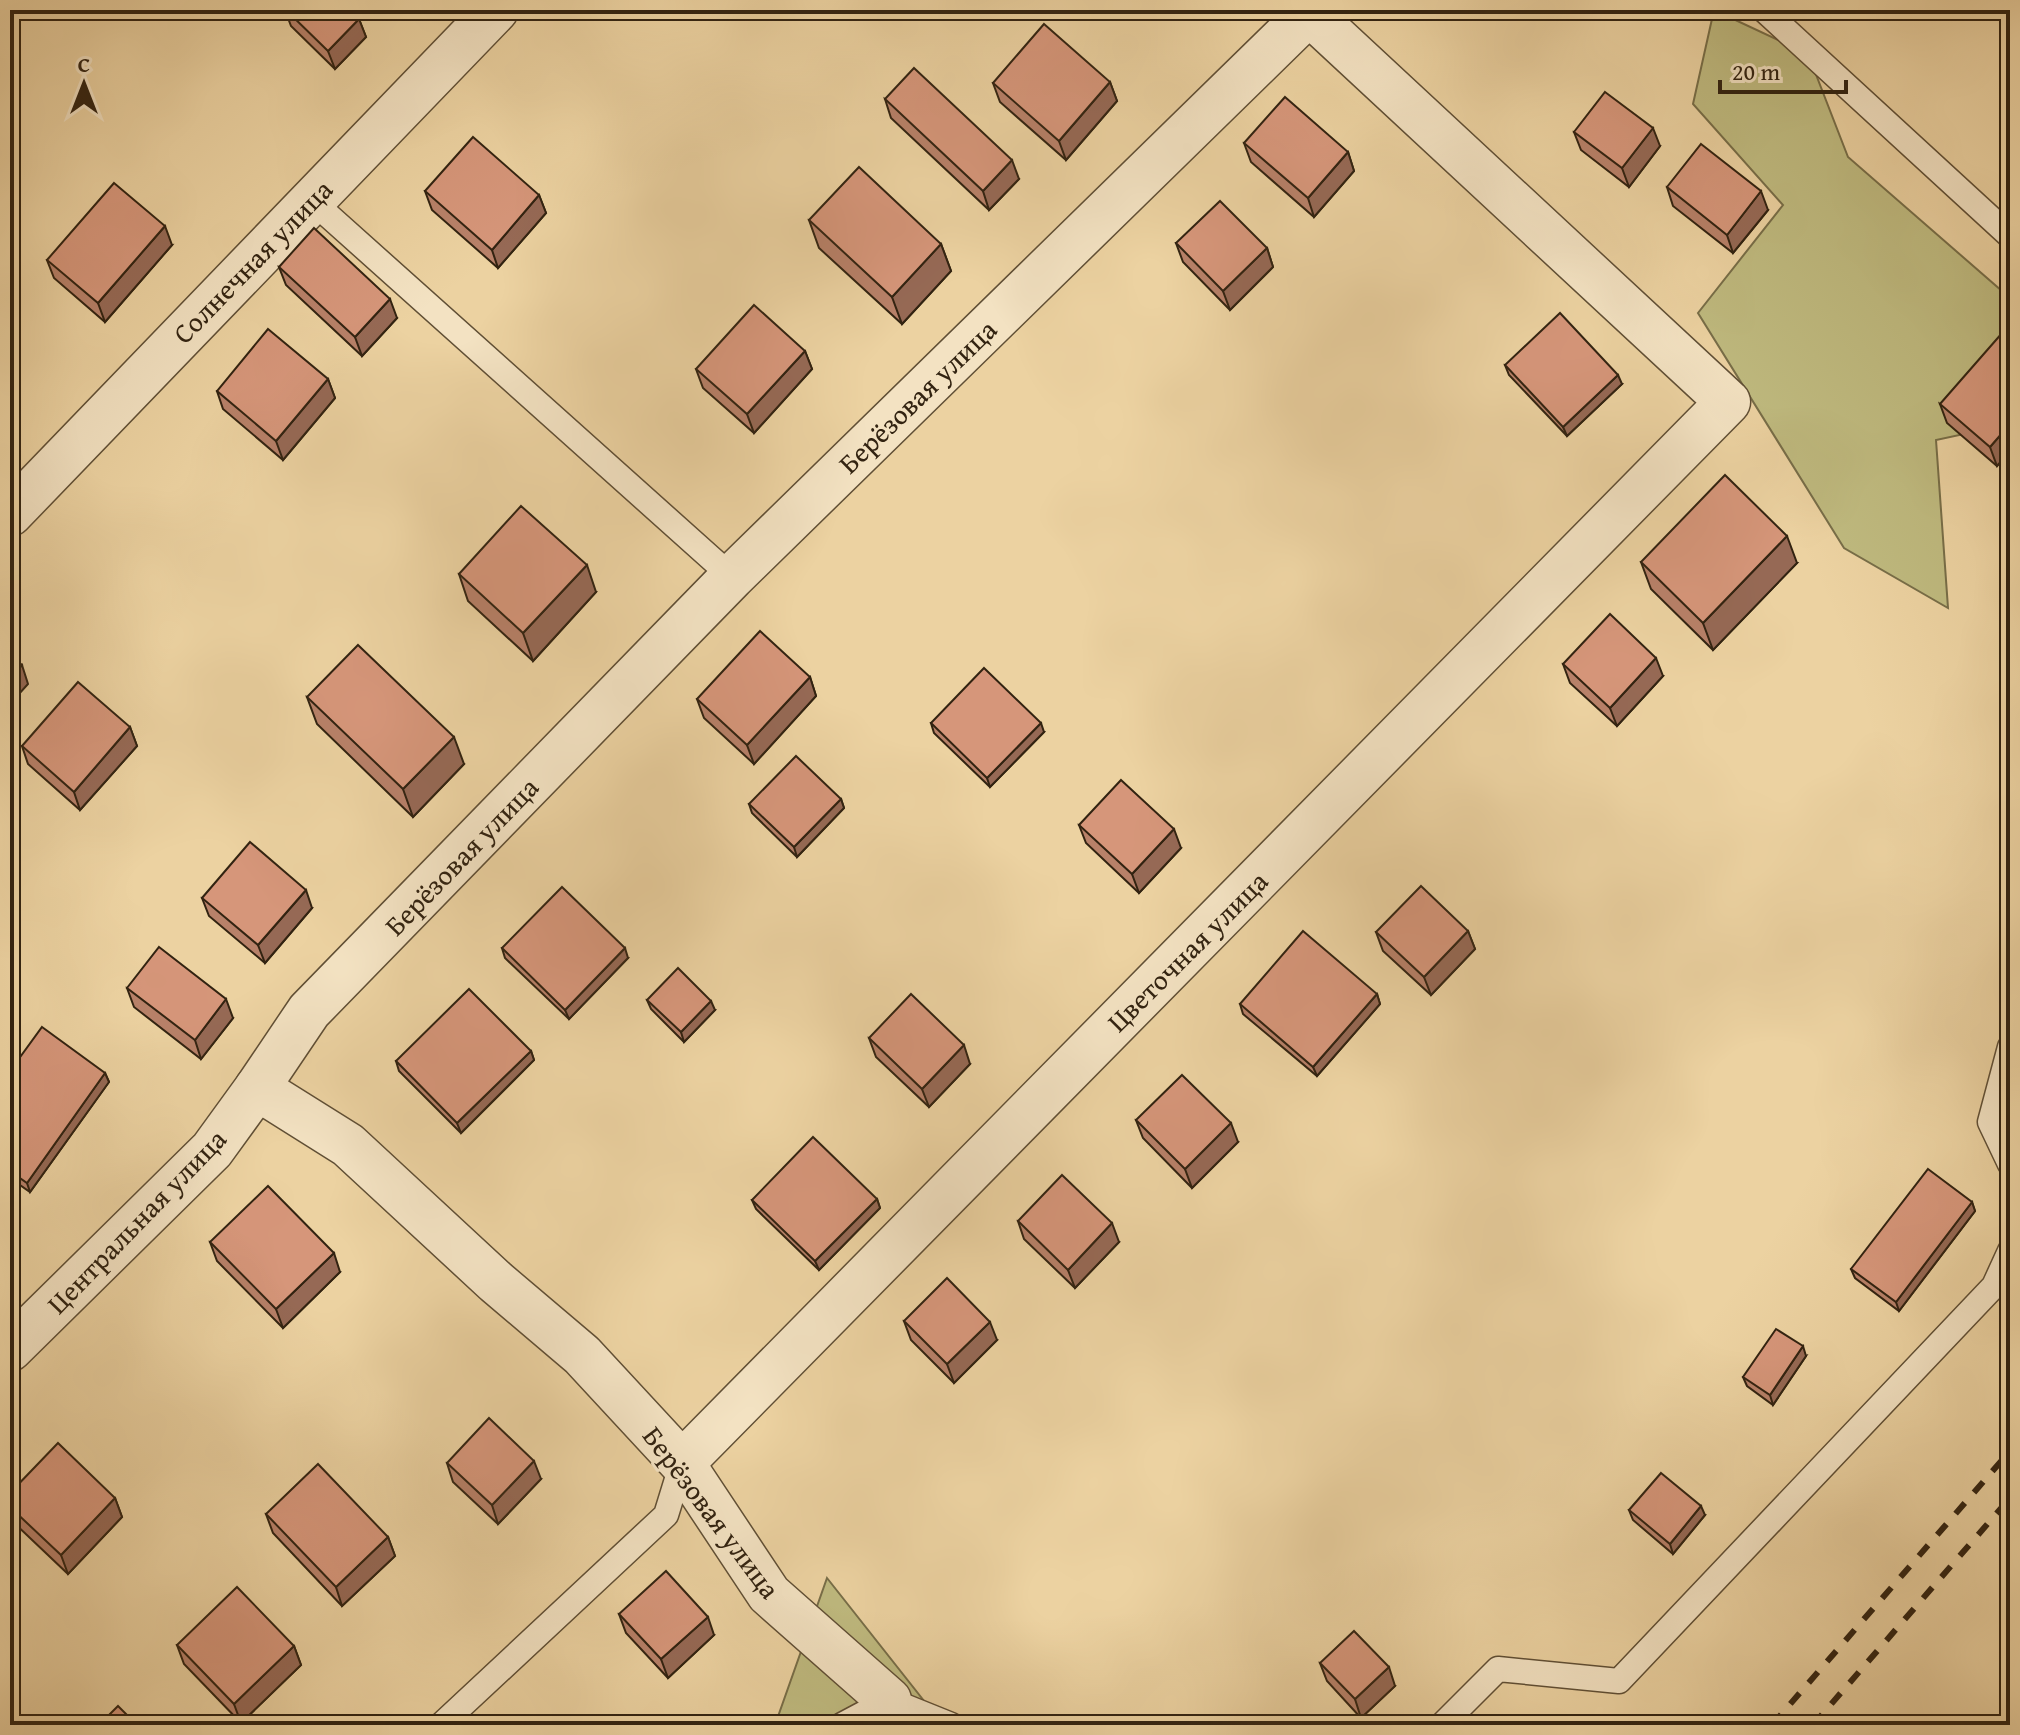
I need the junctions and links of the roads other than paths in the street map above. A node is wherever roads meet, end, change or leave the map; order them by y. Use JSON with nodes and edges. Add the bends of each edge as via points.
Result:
{"nodes":[{"id":1,"x":496,"y":10,"type":"edge"},
{"id":2,"x":1764,"y":10,"type":"edge"},
{"id":3,"x":1309,"y":13,"type":"joint"},
{"id":4,"x":311,"y":200,"type":"junction"},
{"id":5,"x":2010,"y":236,"type":"edge"},
{"id":6,"x":10,"y":514,"type":"edge"},
{"id":7,"x":732,"y":577,"type":"junction"},
{"id":8,"x":2010,"y":1047,"type":"edge"},
{"id":9,"x":257,"y":1088,"type":"junction"},
{"id":10,"x":2010,"y":1164,"type":"edge"},
{"id":11,"x":2010,"y":1251,"type":"edge"},
{"id":12,"x":10,"y":1349,"type":"edge"},
{"id":13,"x":682,"y":1463,"type":"junction"},
{"id":14,"x":889,"y":1700,"type":"junction"},
{"id":15,"x":441,"y":1725,"type":"edge"},
{"id":16,"x":842,"y":1725,"type":"edge"},
{"id":17,"x":951,"y":1725,"type":"edge"},
{"id":18,"x":1442,"y":1725,"type":"edge"}],
"edges":[{"from":1,"to":4,"type":"street","name":"Солнечная улица"},
{"from":2,"to":5,"type":"lane"},
{"from":3,"to":7,"type":"street","name":"Берёзовая улица"},
{"from":3,"to":13,"type":"street","name":"Цветочная улица","via":[[1728,402]]},
{"from":4,"to":6,"type":"street","name":"Солнечная улица"},
{"from":4,"to":7,"type":"lane"},
{"from":7,"to":9,"type":"street","name":"Берёзовая улица","via":[[309,1011]]},
{"from":8,"to":10,"type":"lane","via":[[1990,1122]]},
{"from":9,"to":12,"type":"street","name":"Центральная улица","via":[[212,1150]]},
{"from":9,"to":13,"type":"street","name":"Берёзовая улица","via":[[348,1145],[582,1355]]},
{"from":11,"to":18,"type":"lane","via":[[1994,1286],[1619,1681],[1498,1669]]},
{"from":13,"to":14,"type":"street","name":"Берёзовая улица","via":[[769,1594]]},
{"from":13,"to":15,"type":"lane","via":[[666,1515]]},
{"from":14,"to":16,"type":"lane"},
{"from":14,"to":17,"type":"lane"}]}
